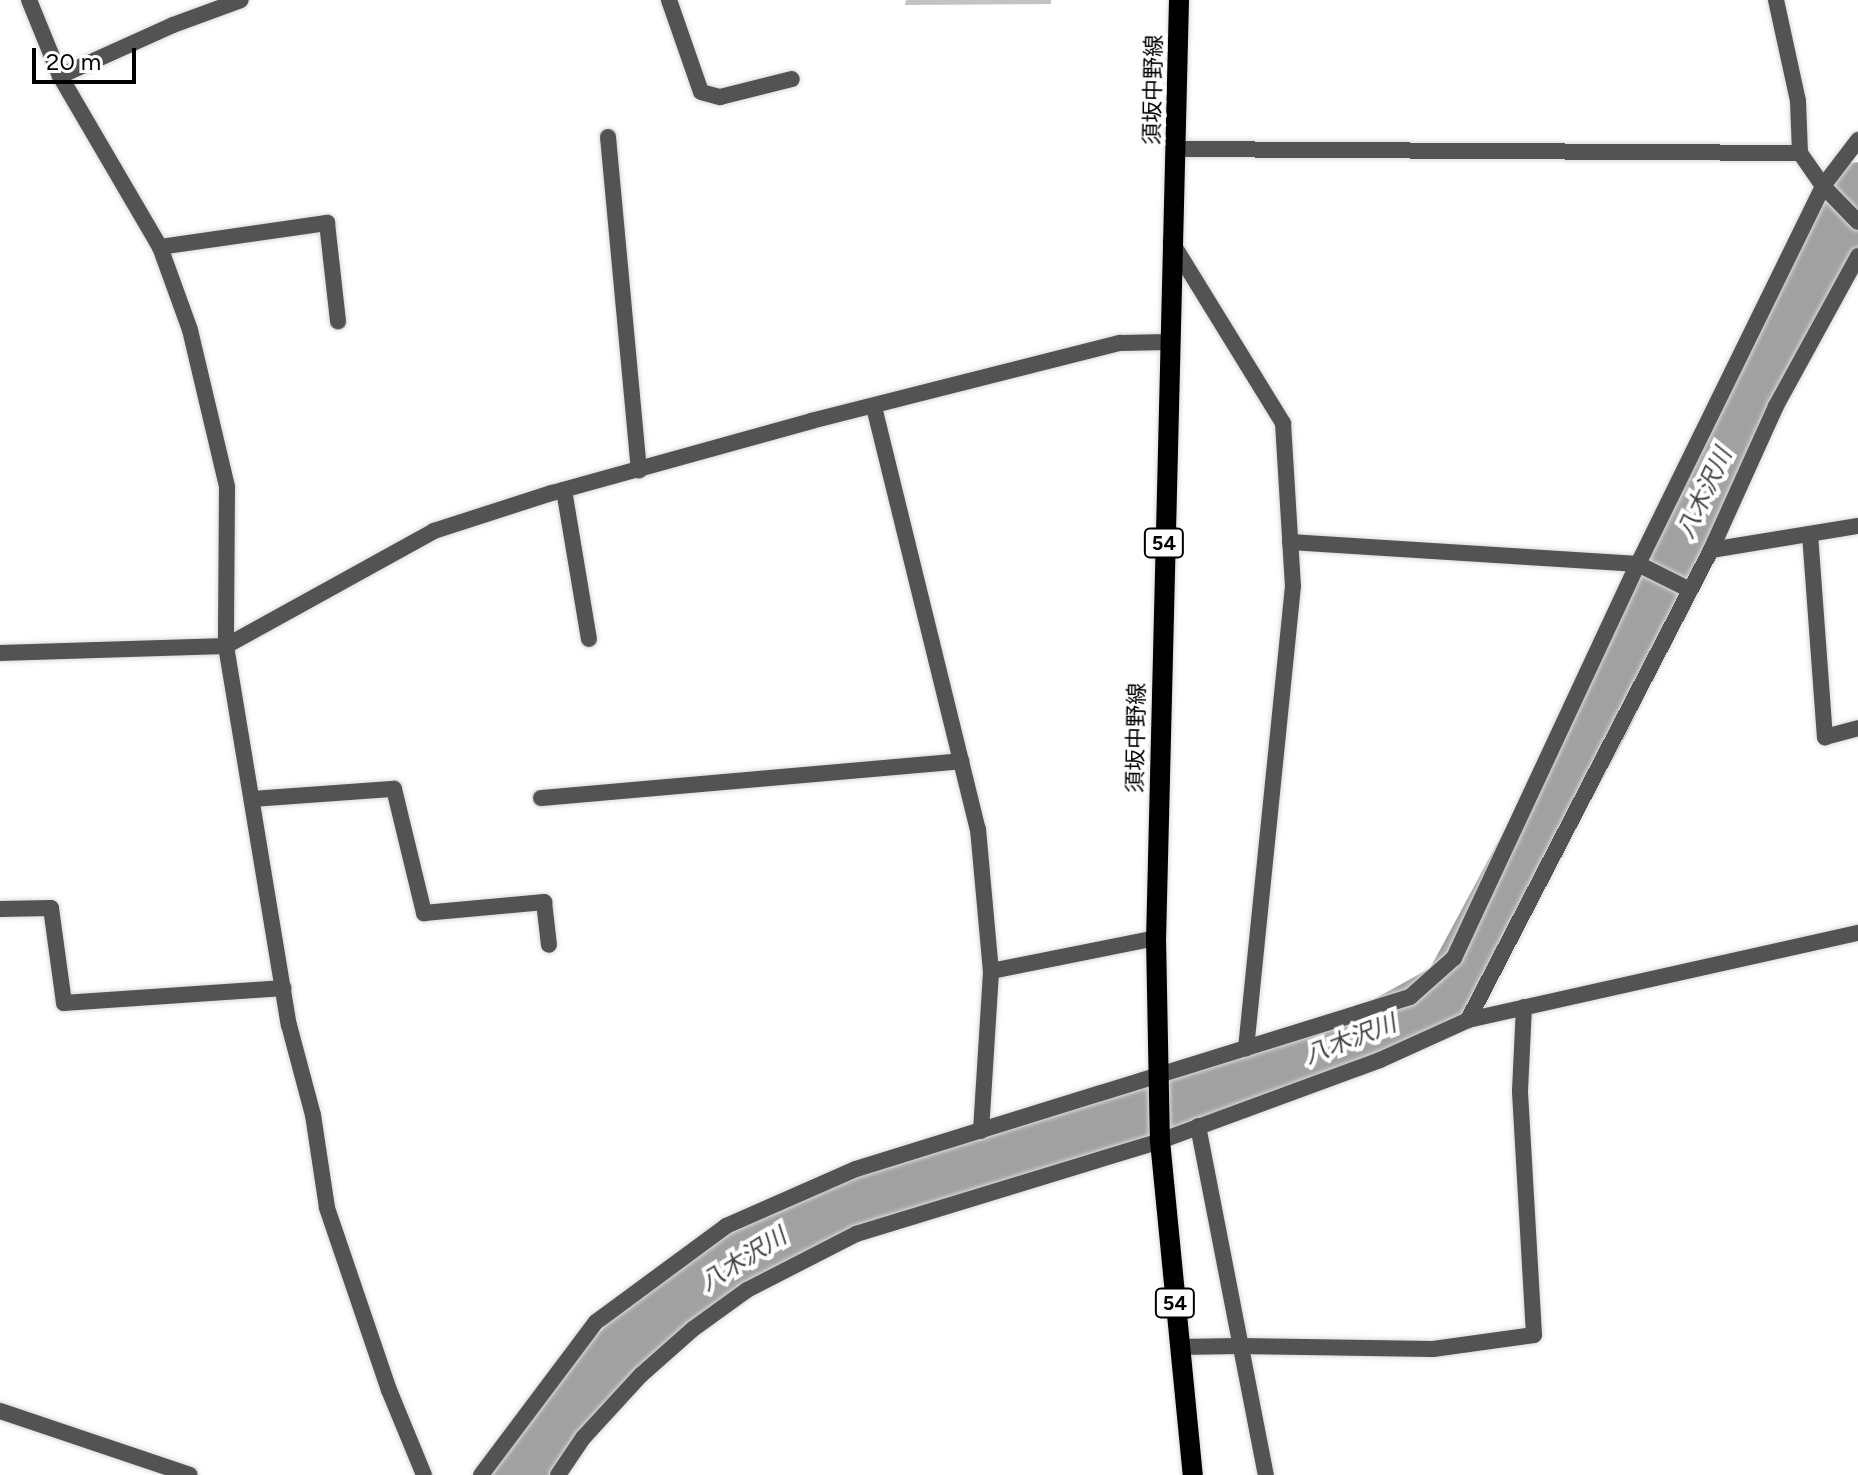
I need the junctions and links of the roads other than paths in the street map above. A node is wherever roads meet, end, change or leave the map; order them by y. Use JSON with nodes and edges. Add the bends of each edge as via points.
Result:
{"nodes":[{"id":1,"x":29,"y":0,"type":"edge"},
{"id":2,"x":241,"y":0,"type":"edge"},
{"id":3,"x":669,"y":0,"type":"edge"},
{"id":4,"x":1179,"y":0,"type":"edge"},
{"id":5,"x":1776,"y":0,"type":"edge"},
{"id":6,"x":60,"y":76,"type":"junction"},
{"id":7,"x":792,"y":79,"type":"dead end"},
{"id":8,"x":608,"y":137,"type":"dead end"},
{"id":9,"x":1858,"y":140,"type":"edge"},
{"id":10,"x":1176,"y":149,"type":"junction"},
{"id":11,"x":1800,"y":153,"type":"junction"},
{"id":12,"x":1827,"y":190,"type":"junction"},
{"id":13,"x":1858,"y":222,"type":"edge"},
{"id":14,"x":1171,"y":240,"type":"junction"},
{"id":15,"x":160,"y":247,"type":"junction"},
{"id":16,"x":1858,"y":256,"type":"edge"},
{"id":17,"x":338,"y":321,"type":"dead end"},
{"id":18,"x":1168,"y":342,"type":"junction"},
{"id":19,"x":874,"y":407,"type":"junction"},
{"id":20,"x":639,"y":471,"type":"junction"},
{"id":21,"x":564,"y":490,"type":"junction"},
{"id":22,"x":1858,"y":526,"type":"edge"},
{"id":23,"x":1810,"y":534,"type":"junction"},
{"id":24,"x":1290,"y":542,"type":"junction"},
{"id":25,"x":1711,"y":550,"type":"junction"},
{"id":26,"x":1643,"y":566,"type":"junction"},
{"id":27,"x":1684,"y":587,"type":"junction"},
{"id":28,"x":589,"y":639,"type":"dead end"},
{"id":29,"x":226,"y":646,"type":"junction"},
{"id":30,"x":0,"y":653,"type":"edge"},
{"id":31,"x":1858,"y":728,"type":"edge"},
{"id":32,"x":961,"y":761,"type":"junction"},
{"id":33,"x":541,"y":798,"type":"dead end"},
{"id":34,"x":253,"y":799,"type":"junction"},
{"id":35,"x":0,"y":909,"type":"edge"},
{"id":36,"x":1858,"y":933,"type":"edge"},
{"id":37,"x":1156,"y":938,"type":"junction"},
{"id":38,"x":549,"y":945,"type":"dead end"},
{"id":39,"x":991,"y":971,"type":"junction"},
{"id":40,"x":283,"y":988,"type":"junction"},
{"id":41,"x":1524,"y":1007,"type":"junction"},
{"id":42,"x":1468,"y":1020,"type":"junction"},
{"id":43,"x":1246,"y":1049,"type":"junction"},
{"id":44,"x":1158,"y":1081,"type":"junction"},
{"id":45,"x":1198,"y":1126,"type":"junction"},
{"id":46,"x":981,"y":1131,"type":"junction"},
{"id":47,"x":1160,"y":1136,"type":"junction"},
{"id":48,"x":1239,"y":1346,"type":"junction"},
{"id":49,"x":1179,"y":1347,"type":"junction"},
{"id":50,"x":0,"y":1411,"type":"edge"},
{"id":51,"x":190,"y":1475,"type":"edge"},
{"id":52,"x":424,"y":1475,"type":"edge"},
{"id":53,"x":481,"y":1475,"type":"edge"},
{"id":54,"x":558,"y":1475,"type":"edge"},
{"id":55,"x":1193,"y":1475,"type":"edge"},
{"id":56,"x":1266,"y":1475,"type":"edge"}],
"edges":[{"from":1,"to":6,"type":"street"},
{"from":2,"to":6,"type":"street"},
{"from":3,"to":7,"type":"street","via":[[701,92],[720,97]]},
{"from":4,"to":10,"type":"main road","name":"須坂中野線","number":"54"},
{"from":5,"to":11,"type":"street","via":[[1798,101]]},
{"from":6,"to":15,"type":"street"},
{"from":8,"to":20,"type":"street"},
{"from":9,"to":12,"type":"street"},
{"from":10,"to":11,"type":"street"},
{"from":10,"to":14,"type":"main road","name":"須坂中野線","number":"54"},
{"from":11,"to":12,"type":"street"},
{"from":12,"to":13,"type":"street"},
{"from":12,"to":26,"type":"street"},
{"from":14,"to":18,"type":"main road","name":"須坂中野線","number":"54"},
{"from":14,"to":24,"type":"street","via":[[1283,423]]},
{"from":15,"to":17,"type":"street","via":[[327,223]]},
{"from":15,"to":29,"type":"street","via":[[190,330],[227,487]]},
{"from":16,"to":25,"type":"street","via":[[1776,406]]},
{"from":18,"to":19,"type":"street","via":[[1120,343]]},
{"from":18,"to":37,"type":"main road","name":"須坂中野線","number":"54"},
{"from":19,"to":20,"type":"street"},
{"from":19,"to":32,"type":"street"},
{"from":20,"to":21,"type":"street"},
{"from":21,"to":28,"type":"street"},
{"from":21,"to":29,"type":"street","via":[[434,531]]},
{"from":22,"to":23,"type":"street"},
{"from":23,"to":25,"type":"street"},
{"from":23,"to":31,"type":"street","via":[[1825,737]]},
{"from":24,"to":26,"type":"street"},
{"from":24,"to":43,"type":"street","via":[[1293,586]]},
{"from":25,"to":27,"type":"street"},
{"from":26,"to":27,"type":"street"},
{"from":26,"to":43,"type":"street","via":[[1454,958],[1410,997]]},
{"from":27,"to":42,"type":"street"},
{"from":29,"to":30,"type":"street"},
{"from":29,"to":34,"type":"street"},
{"from":32,"to":33,"type":"street"},
{"from":32,"to":39,"type":"street","via":[[978,829]]},
{"from":34,"to":38,"type":"street","via":[[394,789],[424,913],[544,902]]},
{"from":34,"to":40,"type":"street"},
{"from":35,"to":40,"type":"street","via":[[51,908],[64,1003]]},
{"from":36,"to":41,"type":"street"},
{"from":37,"to":39,"type":"street"},
{"from":37,"to":44,"type":"main road","name":"須坂中野線","number":"54"},
{"from":39,"to":46,"type":"street"},
{"from":40,"to":52,"type":"street","via":[[313,1115],[327,1208]]},
{"from":41,"to":42,"type":"street"},
{"from":41,"to":48,"type":"street","via":[[1520,1091],[1534,1335],[1433,1349]]},
{"from":42,"to":45,"type":"street","via":[[1380,1060]]},
{"from":43,"to":44,"type":"street"},
{"from":44,"to":46,"type":"street"},
{"from":44,"to":47,"type":"main road","name":"須坂中野線","number":"54"},
{"from":45,"to":47,"type":"street"},
{"from":45,"to":48,"type":"street"},
{"from":46,"to":53,"type":"street","via":[[856,1169],[726,1226],[596,1322]]},
{"from":47,"to":49,"type":"main road","name":"須坂中野線","number":"54"},
{"from":47,"to":54,"type":"street","via":[[856,1234],[747,1290],[641,1375],[583,1438]]},
{"from":48,"to":49,"type":"street"},
{"from":48,"to":56,"type":"street"},
{"from":49,"to":55,"type":"main road","name":"須坂中野線","number":"54"},
{"from":50,"to":51,"type":"street"}]}
